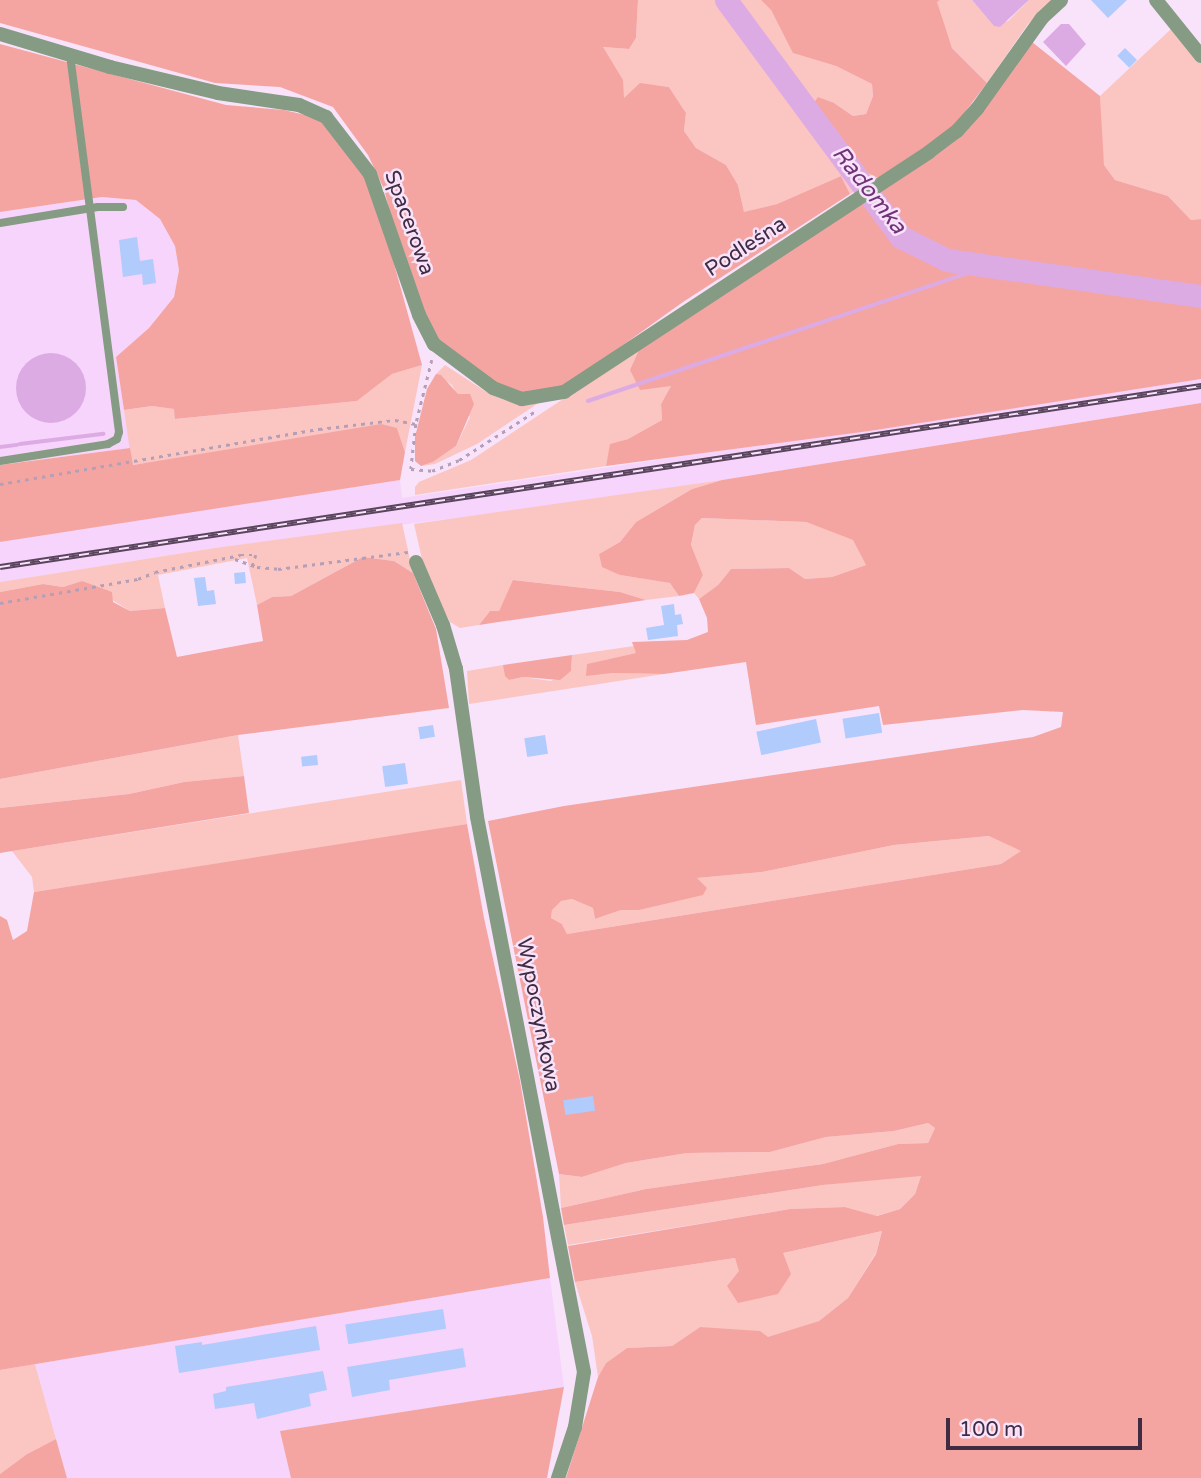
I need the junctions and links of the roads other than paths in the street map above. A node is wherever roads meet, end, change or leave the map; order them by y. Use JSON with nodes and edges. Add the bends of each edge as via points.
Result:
{"nodes":[{"id":1,"x":1061,"y":0,"type":"edge"},
{"id":2,"x":1156,"y":0,"type":"edge"},
{"id":3,"x":0,"y":34,"type":"edge"},
{"id":4,"x":70,"y":55,"type":"junction"},
{"id":5,"x":1201,"y":55,"type":"edge"},
{"id":6,"x":123,"y":207,"type":"dead end"},
{"id":7,"x":91,"y":209,"type":"junction"},
{"id":8,"x":0,"y":223,"type":"edge"},
{"id":9,"x":564,"y":393,"type":"joint"},
{"id":10,"x":0,"y":461,"type":"edge"},
{"id":11,"x":416,"y":562,"type":"road end"},
{"id":12,"x":558,"y":1478,"type":"edge"}],
"edges":[{"from":1,"to":9,"type":"street","name":"Podleśna","via":[[1042,18],[957,131]]},
{"from":2,"to":5,"type":"street"},
{"from":3,"to":4,"type":"street","name":"Spacerowa"},
{"from":4,"to":7,"type":"lane"},
{"from":4,"to":9,"type":"street","name":"Spacerowa","via":[[218,93],[299,105],[326,117],[370,174],[425,331],[442,352],[507,396],[536,398]]},
{"from":6,"to":7,"type":"lane"},
{"from":7,"to":8,"type":"lane"},
{"from":7,"to":10,"type":"lane","via":[[119,435],[108,444]]},
{"from":11,"to":12,"type":"street","name":"Wypoczynkowa","via":[[456,669],[477,817],[584,1372],[575,1427]]}]}
